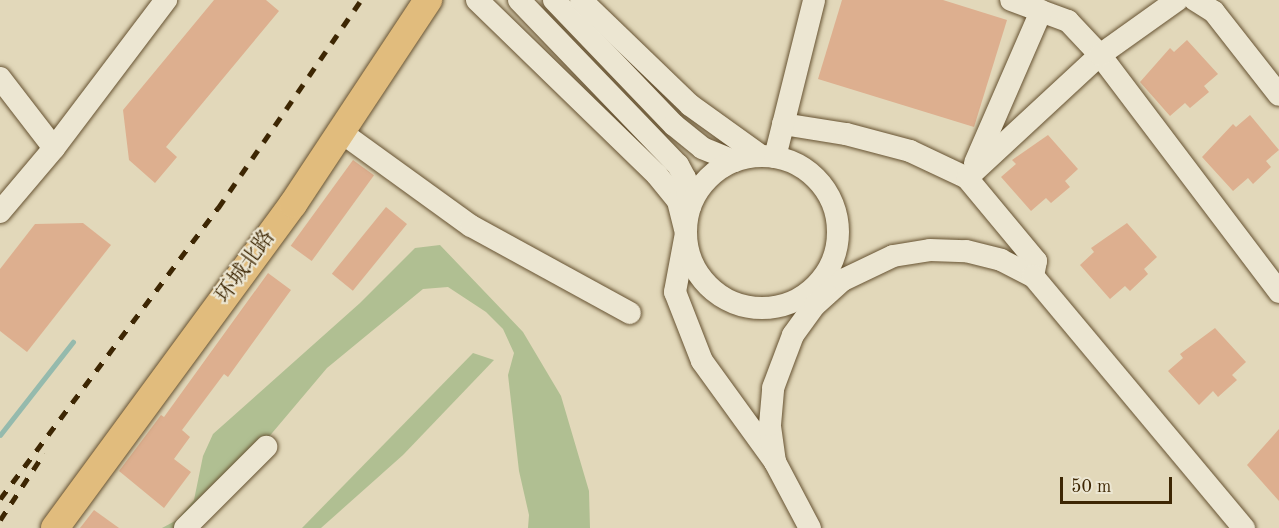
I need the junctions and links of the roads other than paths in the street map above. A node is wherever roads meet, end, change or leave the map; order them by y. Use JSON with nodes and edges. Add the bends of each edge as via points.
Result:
{"nodes":[{"id":1,"x":166,"y":0,"type":"edge"},
{"id":2,"x":428,"y":0,"type":"edge"},
{"id":3,"x":477,"y":0,"type":"edge"},
{"id":4,"x":519,"y":0,"type":"edge"},
{"id":5,"x":554,"y":0,"type":"edge"},
{"id":6,"x":581,"y":0,"type":"edge"},
{"id":7,"x":814,"y":0,"type":"edge"},
{"id":8,"x":1011,"y":0,"type":"edge"},
{"id":9,"x":1177,"y":0,"type":"edge"},
{"id":10,"x":1196,"y":0,"type":"edge"},
{"id":11,"x":1041,"y":12,"type":"junction"},
{"id":12,"x":1100,"y":55,"type":"junction"},
{"id":13,"x":0,"y":78,"type":"edge"},
{"id":14,"x":1279,"y":95,"type":"edge"},
{"id":15,"x":783,"y":124,"type":"junction"},
{"id":16,"x":341,"y":132,"type":"junction"},
{"id":17,"x":54,"y":148,"type":"junction"},
{"id":18,"x":768,"y":156,"type":"junction"},
{"id":19,"x":735,"y":160,"type":"junction"},
{"id":20,"x":967,"y":178,"type":"junction"},
{"id":21,"x":690,"y":207,"type":"junction"},
{"id":22,"x":0,"y":212,"type":"edge"},
{"id":23,"x":686,"y":233,"type":"junction"},
{"id":24,"x":833,"y":257,"type":"junction"},
{"id":25,"x":1033,"y":276,"type":"junction"},
{"id":26,"x":1279,"y":292,"type":"edge"},
{"id":27,"x":821,"y":299,"type":"junction"},
{"id":28,"x":776,"y":307,"type":"junction"},
{"id":29,"x":630,"y":313,"type":"dead end"},
{"id":30,"x":266,"y":447,"type":"dead end"},
{"id":31,"x":775,"y":462,"type":"junction"},
{"id":32,"x":55,"y":528,"type":"edge"},
{"id":33,"x":185,"y":528,"type":"edge"},
{"id":34,"x":810,"y":528,"type":"edge"},
{"id":35,"x":1244,"y":528,"type":"edge"}],
"edges":[{"from":1,"to":17,"type":"street"},
{"from":2,"to":16,"type":"main road","name":"环城北路"},
{"from":3,"to":23,"type":"street","via":[[657,175],[678,201]]},
{"from":4,"to":21,"type":"street","via":[[678,165],[685,177]]},
{"from":5,"to":19,"type":"street","via":[[674,125],[702,148]]},
{"from":6,"to":18,"type":"street","via":[[690,105]]},
{"from":7,"to":15,"type":"street"},
{"from":8,"to":11,"type":"street"},
{"from":9,"to":12,"type":"street"},
{"from":10,"to":14,"type":"street","via":[[1214,12]]},
{"from":11,"to":12,"type":"street","via":[[1068,21]]},
{"from":11,"to":20,"type":"street"},
{"from":12,"to":20,"type":"street"},
{"from":12,"to":26,"type":"street"},
{"from":13,"to":17,"type":"street"},
{"from":15,"to":18,"type":"street"},
{"from":15,"to":20,"type":"street","via":[[846,134],[910,151]]},
{"from":16,"to":29,"type":"street","via":[[471,226]]},
{"from":16,"to":32,"type":"main road","name":"环城北路","via":[[293,204]]},
{"from":17,"to":22,"type":"street"},
{"from":18,"to":19,"type":"street"},
{"from":18,"to":24,"type":"street","via":[[799,165],[827,193],[837,218]]},
{"from":19,"to":21,"type":"street","via":[[712,174]]},
{"from":20,"to":25,"type":"street","via":[[1036,261]]},
{"from":21,"to":23,"type":"street"},
{"from":23,"to":28,"type":"street","via":[[696,271],[713,291],[749,307]]},
{"from":23,"to":31,"type":"street","via":[[675,292],[702,361]]},
{"from":24,"to":27,"type":"street"},
{"from":24,"to":28,"type":"street","via":[[811,290]]},
{"from":25,"to":27,"type":"street","via":[[984,254],[930,250],[876,262]]},
{"from":25,"to":35,"type":"street"},
{"from":27,"to":28,"type":"street"},
{"from":27,"to":31,"type":"street","via":[[793,335],[778,370],[770,406]]},
{"from":30,"to":33,"type":"street"},
{"from":31,"to":34,"type":"street"}]}
